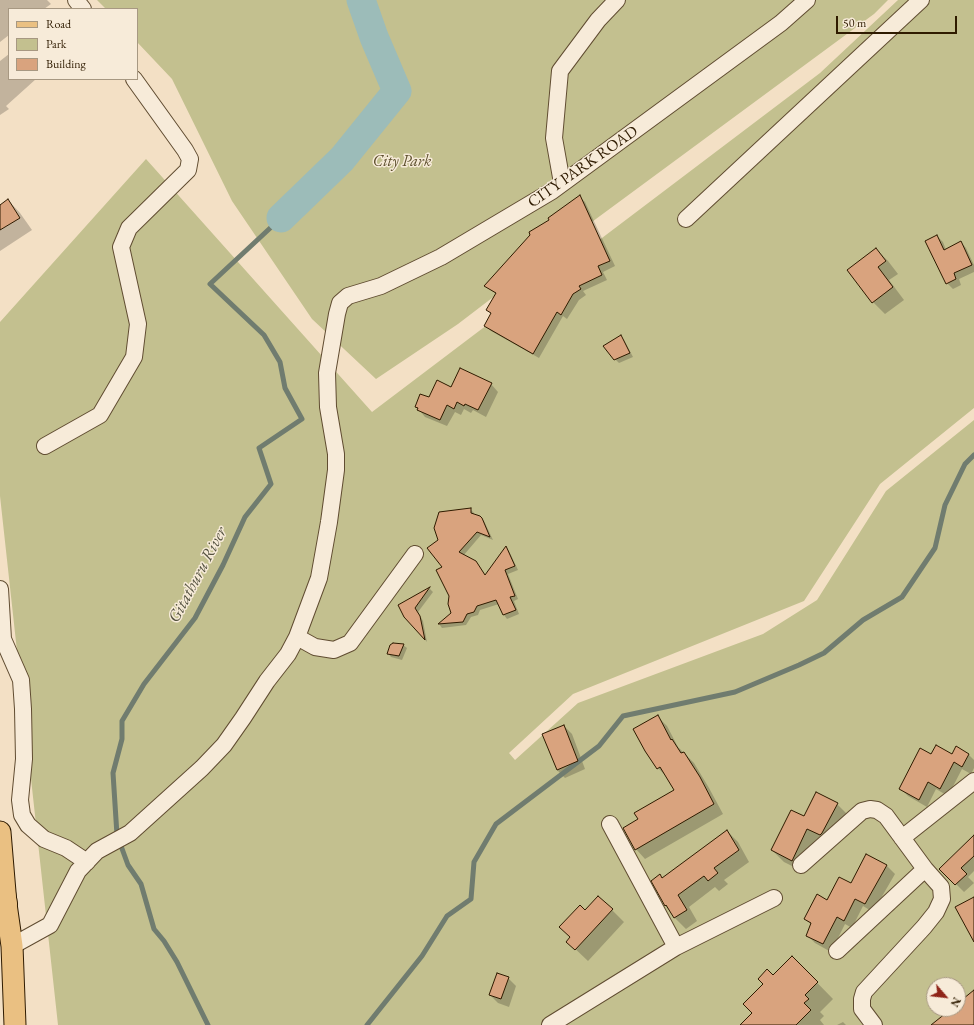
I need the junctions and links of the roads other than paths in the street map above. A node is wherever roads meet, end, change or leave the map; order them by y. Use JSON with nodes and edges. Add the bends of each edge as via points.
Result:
{"nodes":[{"id":1,"x":76,"y":0,"type":"edge"},
{"id":2,"x":617,"y":0,"type":"edge"},
{"id":3,"x":808,"y":0,"type":"edge"},
{"id":4,"x":921,"y":0,"type":"edge"},
{"id":5,"x":82,"y":8,"type":"edge"},
{"id":6,"x":135,"y":80,"type":"edge"},
{"id":7,"x":562,"y":183,"type":"junction"},
{"id":8,"x":686,"y":219,"type":"dead end"},
{"id":9,"x":45,"y":446,"type":"dead end"},
{"id":10,"x":415,"y":554,"type":"dead end"},
{"id":11,"x":0,"y":589,"type":"edge"},
{"id":12,"x":297,"y":637,"type":"junction"},
{"id":13,"x":974,"y":781,"type":"edge"},
{"id":14,"x":610,"y":824,"type":"dead end"},
{"id":15,"x":0,"y":832,"type":"edge"},
{"id":16,"x":902,"y":838,"type":"junction"},
{"id":17,"x":92,"y":856,"type":"junction"},
{"id":18,"x":802,"y":866,"type":"dead end"},
{"id":19,"x":925,"y":869,"type":"junction"},
{"id":20,"x":0,"y":870,"type":"edge"},
{"id":21,"x":774,"y":898,"type":"dead end"},
{"id":22,"x":6,"y":904,"type":"junction"},
{"id":23,"x":12,"y":946,"type":"junction"},
{"id":24,"x":676,"y":947,"type":"junction"},
{"id":25,"x":837,"y":951,"type":"dead end"},
{"id":26,"x":15,"y":1025,"type":"edge"},
{"id":27,"x":550,"y":1025,"type":"edge"},
{"id":28,"x":874,"y":1025,"type":"edge"}],
"edges":[{"from":1,"to":5,"type":"street"},
{"from":2,"to":7,"type":"street","via":[[598,20],[560,71],[554,138]]},
{"from":3,"to":7,"type":"street","name":"CITY PARK ROAD","via":[[781,23]]},
{"from":4,"to":8,"type":"street"},
{"from":6,"to":9,"type":"street","via":[[185,150],[190,159],[188,170],[129,228],[121,247],[138,324],[134,357],[100,415]]},
{"from":7,"to":12,"type":"street","name":"CITY PARK ROAD","via":[[441,257],[381,286],[348,296],[340,303],[327,373],[328,407],[336,454],[336,470],[319,578]]},
{"from":10,"to":12,"type":"street","via":[[350,643],[334,650],[315,647]]},
{"from":11,"to":17,"type":"street","via":[[3,640],[21,680],[24,759],[20,800],[22,815],[28,825],[44,839]]},
{"from":12,"to":17,"type":"street","via":[[288,654],[266,681],[224,745],[130,833]]},
{"from":13,"to":16,"type":"street"},
{"from":14,"to":24,"type":"street"},
{"from":15,"to":22,"type":"main road"},
{"from":16,"to":18,"type":"street","via":[[886,816],[877,810],[862,811]]},
{"from":16,"to":19,"type":"street"},
{"from":17,"to":23,"type":"street","via":[[78,871],[50,925]]},
{"from":19,"to":25,"type":"street"},
{"from":19,"to":28,"type":"street","via":[[941,887],[942,899],[924,927],[864,992],[862,1009]]},
{"from":20,"to":22,"type":"highway"},
{"from":21,"to":24,"type":"street"},
{"from":22,"to":23,"type":"main road"},
{"from":23,"to":26,"type":"main road"},
{"from":24,"to":27,"type":"street"}]}
